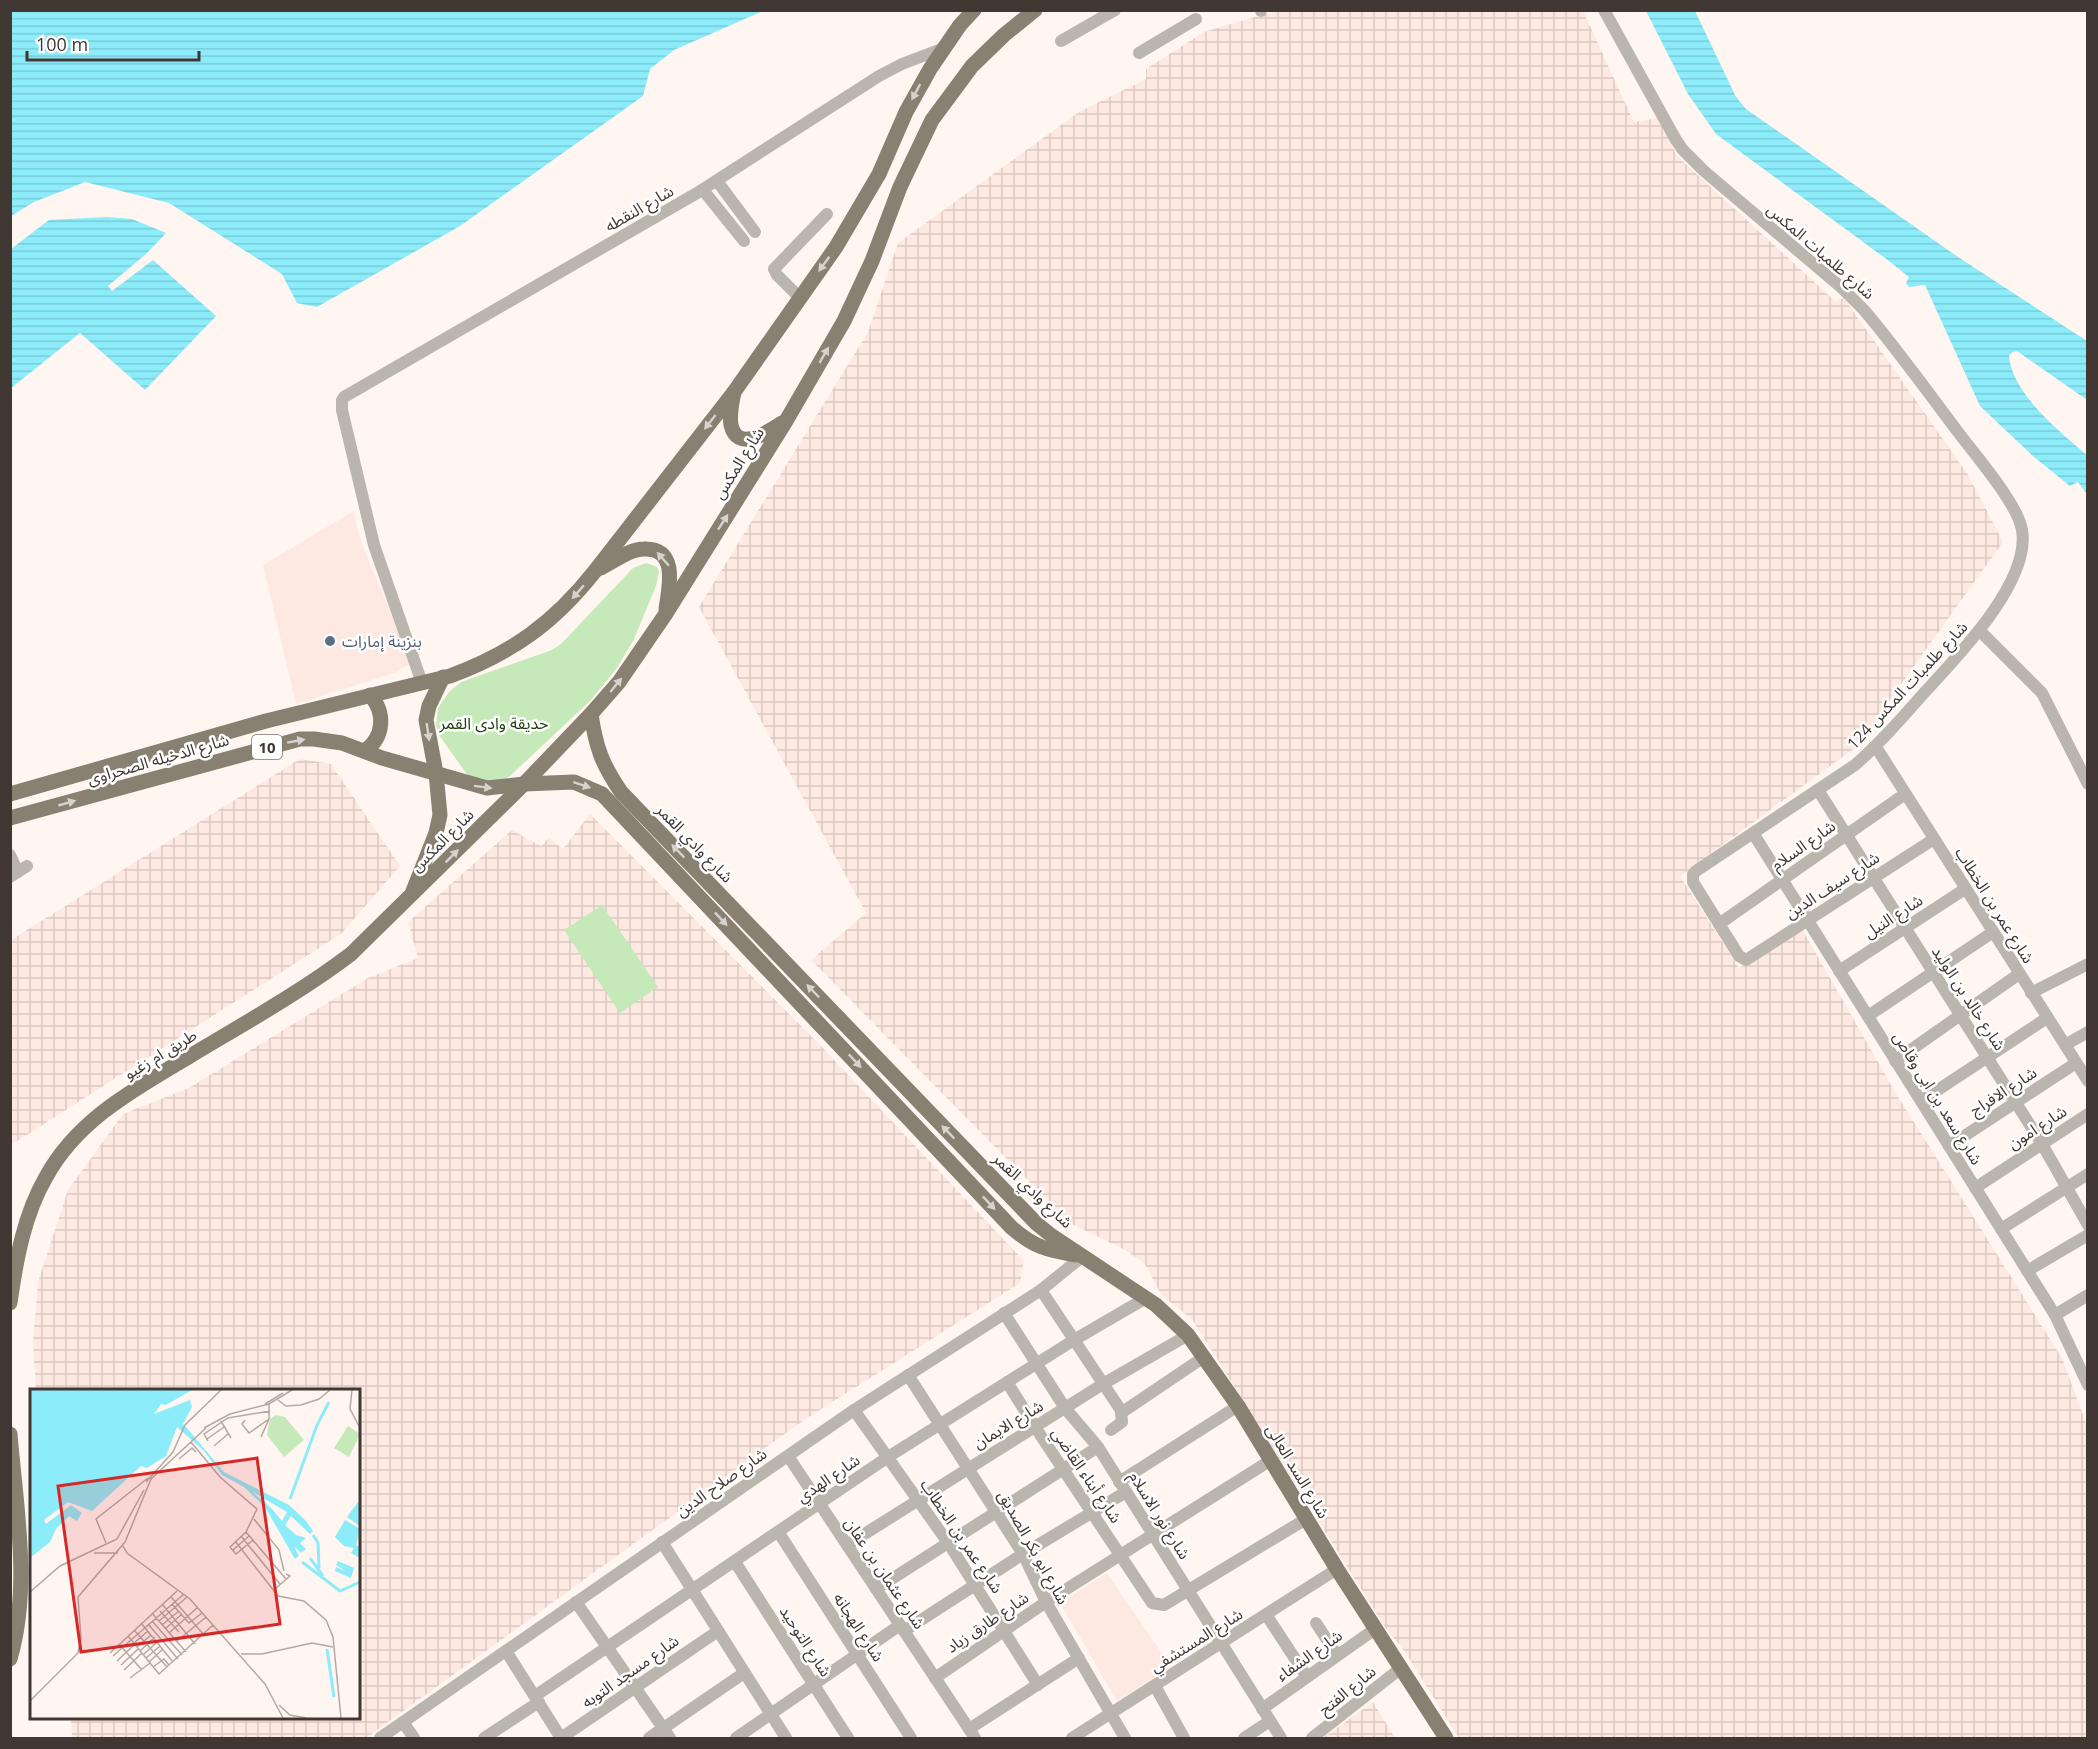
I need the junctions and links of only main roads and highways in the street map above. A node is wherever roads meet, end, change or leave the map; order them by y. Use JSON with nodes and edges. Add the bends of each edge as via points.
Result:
{"nodes":[{"id":1,"x":974,"y":10,"type":"edge"},
{"id":2,"x":1035,"y":10,"type":"edge"},
{"id":3,"x":734,"y":392,"type":"junction"},
{"id":4,"x":786,"y":421,"type":"junction"},
{"id":5,"x":595,"y":571,"type":"junction"},
{"id":6,"x":665,"y":615,"type":"junction"},
{"id":7,"x":443,"y":677,"type":"junction"},
{"id":8,"x":370,"y":695,"type":"junction"},
{"id":9,"x":591,"y":714,"type":"junction"},
{"id":10,"x":365,"y":751,"type":"junction"},
{"id":11,"x":436,"y":773,"type":"junction"},
{"id":12,"x":524,"y":784,"type":"junction"},
{"id":13,"x":31,"y":788,"type":"junction"},
{"id":14,"x":10,"y":794,"type":"edge"},
{"id":15,"x":39,"y":811,"type":"junction"},
{"id":16,"x":10,"y":818,"type":"edge"},
{"id":17,"x":411,"y":897,"type":"junction"},
{"id":18,"x":1083,"y":1256,"type":"junction"},
{"id":19,"x":10,"y":1304,"type":"edge"},
{"id":20,"x":10,"y":1434,"type":"edge"},
{"id":21,"x":10,"y":1659,"type":"edge"},
{"id":22,"x":1446,"y":1738,"type":"edge"}],
"edges":[{"from":1,"to":3,"type":"main road","one_way":true,"via":[[917,90],[858,211]]},
{"from":4,"to":2,"type":"main road","name":"شارع المكس","one_way":true,"via":[[843,321],[932,120],[972,66]]},
{"from":3,"to":4,"type":"main road","via":[[731,424],[739,437],[754,439]]},
{"from":3,"to":5,"type":"main road","one_way":true},
{"from":6,"to":4,"type":"main road","name":"شارع المكس","one_way":true},
{"from":6,"to":5,"type":"main road","one_way":true,"via":[[670,567],[655,550],[643,548]]},
{"from":5,"to":7,"type":"main road","one_way":true,"via":[[576,595],[531,635],[506,652]]},
{"from":9,"to":6,"type":"main road","name":"شارع المكس","one_way":true,"via":[[619,682]]},
{"from":7,"to":8,"type":"main road","name":"شارع الدخيله الصحراوى","number":"10"},
{"from":7,"to":11,"type":"main road","one_way":true,"via":[[426,720]]},
{"from":8,"to":10,"type":"main road","via":[[379,707],[382,722],[379,736]]},
{"from":8,"to":13,"type":"main road","name":"شارع الدخيله الصحراوى","number":"10"},
{"from":9,"to":12,"type":"main road","name":"شارع المكس"},
{"from":18,"to":9,"type":"main road","name":"شارع وادي القمر","one_way":true,"via":[[1026,1213],[621,792],[605,769],[595,742]]},
{"from":10,"to":11,"type":"main road","name":"شارع الدخيله الصحراوى","number":"10"},
{"from":15,"to":10,"type":"main road","name":"شارع الدخيله الصحراوى","number":"10","one_way":true,"via":[[300,739],[328,740]]},
{"from":11,"to":12,"type":"main road","name":"شارع الدخيله الصحراوى","number":"10","one_way":true,"via":[[487,788]]},
{"from":11,"to":17,"type":"main road","via":[[440,815]]},
{"from":17,"to":12,"type":"main road","name":"شارع المكس","one_way":true},
{"from":12,"to":18,"type":"main road","name":"شارع وادي القمر","one_way":true,"via":[[574,782],[602,794],[1011,1227],[1047,1250]]},
{"from":13,"to":14,"type":"main road","name":"شارع الدخيله الصحراوى","number":"10"},
{"from":13,"to":15,"type":"main road"},
{"from":15,"to":16,"type":"main road","name":"شارع الدخيله الصحراوى","number":"10"},
{"from":17,"to":19,"type":"main road","name":"طريق ام زغيو","via":[[324,974],[116,1101],[89,1123],[52,1167],[31,1208]]},
{"from":18,"to":22,"type":"main road","name":"شارع السد العالى","via":[[1164,1311],[1188,1335],[1238,1406]]},
{"from":20,"to":21,"type":"main road","via":[[20,1560],[20,1604]]}]}
